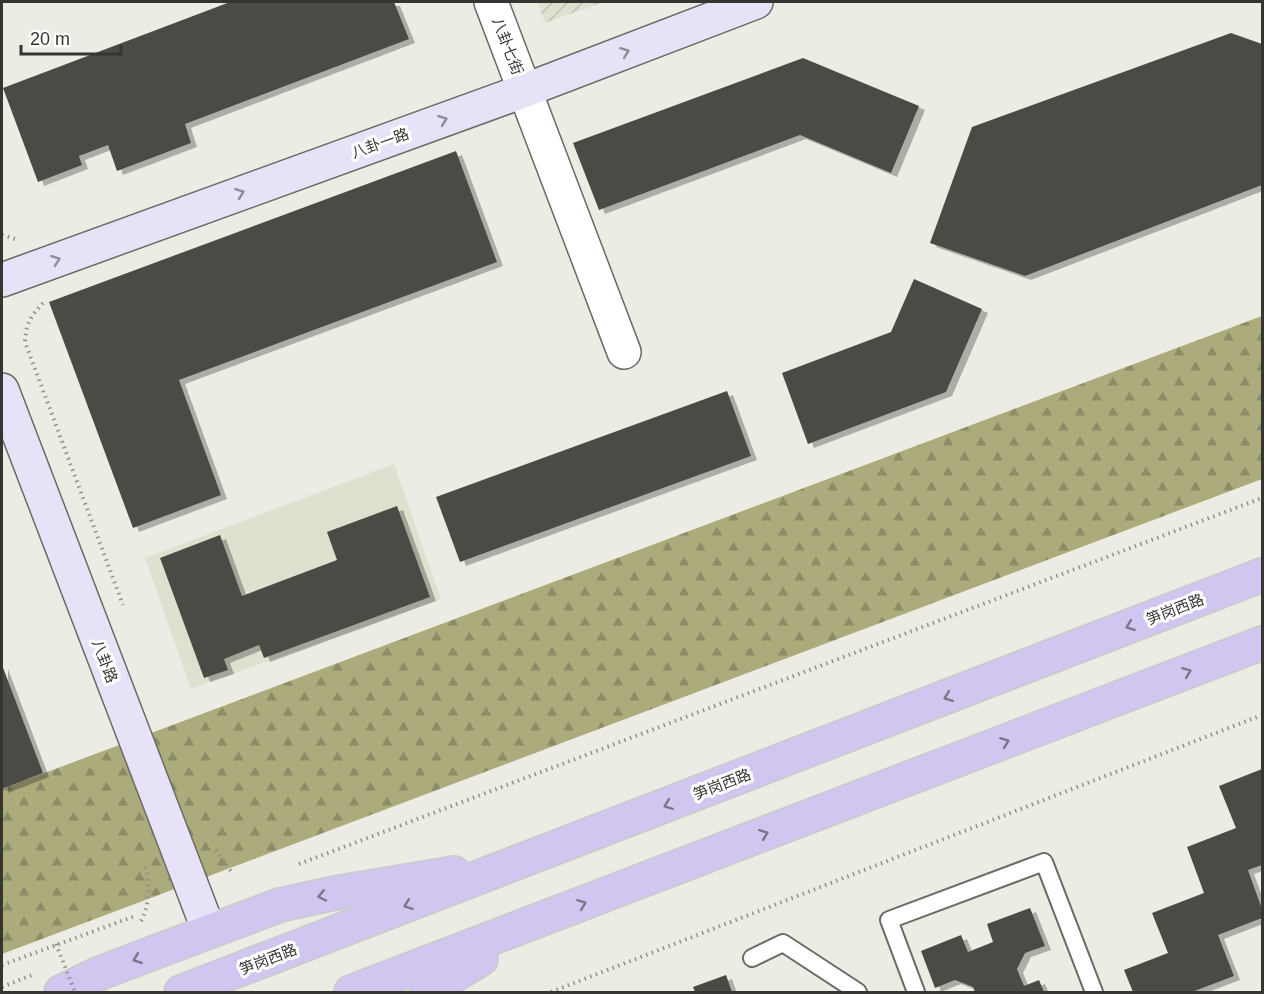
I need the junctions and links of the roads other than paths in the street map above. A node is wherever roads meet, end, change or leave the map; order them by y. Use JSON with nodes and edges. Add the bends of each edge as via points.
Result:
{"nodes":[{"id":1,"x":491,"y":2,"type":"edge"},
{"id":2,"x":756,"y":2,"type":"edge"},
{"id":3,"x":526,"y":90,"type":"junction"},
{"id":4,"x":2,"y":280,"type":"edge"},
{"id":5,"x":624,"y":352,"type":"dead end"},
{"id":6,"x":2,"y":390,"type":"edge"},
{"id":7,"x":1263,"y":575,"type":"edge"},
{"id":8,"x":1263,"y":643,"type":"edge"},
{"id":9,"x":524,"y":861,"type":"junction"},
{"id":10,"x":548,"y":918,"type":"junction"},
{"id":11,"x":209,"y":932,"type":"junction"},
{"id":12,"x":752,"y":958,"type":"dead end"},
{"id":13,"x":61,"y":993,"type":"edge"},
{"id":14,"x":181,"y":993,"type":"edge"},
{"id":15,"x":351,"y":993,"type":"edge"},
{"id":16,"x":427,"y":993,"type":"edge"},
{"id":17,"x":858,"y":993,"type":"edge"},
{"id":18,"x":916,"y":993,"type":"edge"},
{"id":19,"x":1094,"y":993,"type":"edge"}],
"edges":[{"from":1,"to":3,"type":"street","name":"八卦七街"},
{"from":3,"to":2,"type":"street","name":"八卦一路","one_way":true},
{"from":4,"to":3,"type":"street","name":"八卦一路","one_way":true},
{"from":3,"to":5,"type":"street","name":"八卦七街"},
{"from":6,"to":11,"type":"street","name":"八卦路"},
{"from":7,"to":9,"type":"main road","name":"笋岗西路","one_way":true},
{"from":10,"to":8,"type":"main road","one_way":true},
{"from":9,"to":11,"type":"main road","one_way":true,"via":[[280,905]]},
{"from":9,"to":14,"type":"main road","name":"笋岗西路","one_way":true},
{"from":10,"to":15,"type":"main road"},
{"from":10,"to":16,"type":"main road"},
{"from":11,"to":13,"type":"main road","one_way":true,"via":[[100,973]]},
{"from":12,"to":17,"type":"lane","via":[[783,943]]},
{"from":18,"to":19,"type":"lane","via":[[889,920],[1044,862]]}]}
